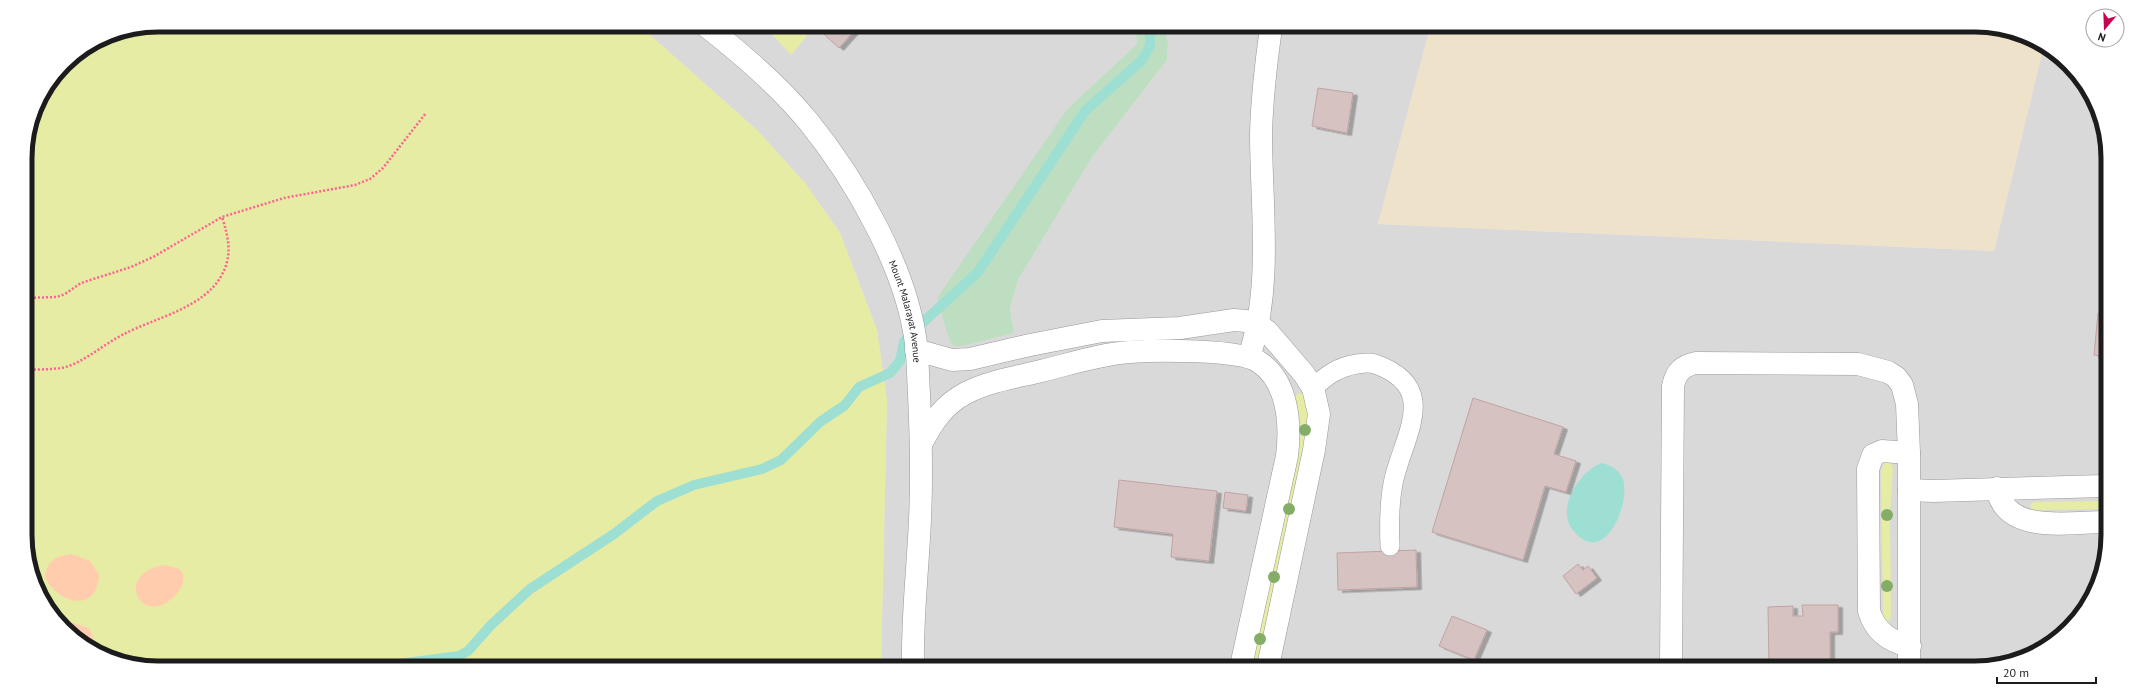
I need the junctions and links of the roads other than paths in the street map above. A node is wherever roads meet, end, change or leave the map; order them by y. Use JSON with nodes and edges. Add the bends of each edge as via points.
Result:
{"nodes":[{"id":1,"x":713,"y":32,"type":"edge"},
{"id":2,"x":1270,"y":32,"type":"edge"},
{"id":3,"x":1257,"y":324,"type":"junction"},
{"id":4,"x":916,"y":347,"type":"junction"},
{"id":5,"x":1249,"y":356,"type":"junction"},
{"id":6,"x":1313,"y":388,"type":"junction"},
{"id":7,"x":921,"y":444,"type":"junction"},
{"id":8,"x":1909,"y":453,"type":"junction"},
{"id":9,"x":2101,"y":486,"type":"edge"},
{"id":10,"x":1997,"y":488,"type":"junction"},
{"id":11,"x":1910,"y":490,"type":"junction"},
{"id":12,"x":2101,"y":522,"type":"edge"},
{"id":13,"x":1390,"y":546,"type":"dead end"},
{"id":14,"x":1910,"y":646,"type":"junction"},
{"id":15,"x":913,"y":661,"type":"edge"},
{"id":16,"x":1243,"y":661,"type":"edge"},
{"id":17,"x":1269,"y":661,"type":"edge"},
{"id":18,"x":1670,"y":661,"type":"edge"},
{"id":19,"x":1909,"y":661,"type":"edge"}],
"edges":[{"from":1,"to":4,"type":"street","name":"Mount Malarayat Avenue","via":[[779,90],[808,121],[856,190],[876,226],[899,279],[911,315]]},
{"from":2,"to":3,"type":"street","via":[[1265,68],[1261,132],[1264,232]]},
{"from":3,"to":4,"type":"street","via":[[1234,320],[1180,328],[1102,331],[970,359],[952,360]]},
{"from":3,"to":5,"type":"street"},
{"from":3,"to":6,"type":"street","via":[[1267,331]]},
{"from":4,"to":7,"type":"street","name":"Mount Malarayat Avenue"},
{"from":5,"to":7,"type":"street","via":[[1225,352],[1130,352],[1102,356],[990,384],[966,393],[945,406],[933,421]]},
{"from":5,"to":16,"type":"street","via":[[1260,362],[1276,380],[1288,415],[1289,438]]},
{"from":6,"to":13,"type":"lane","via":[[1327,375],[1344,366],[1371,362],[1390,369],[1403,378],[1411,390],[1413,419],[1390,498]]},
{"from":6,"to":17,"type":"street","via":[[1319,414],[1318,427]]},
{"from":7,"to":15,"type":"street","name":"Mount Malarayat Avenue"},
{"from":8,"to":11,"type":"street"},
{"from":8,"to":14,"type":"street","via":[[1882,451],[1873,455],[1868,470],[1870,611],[1875,625],[1881,632],[1897,643]]},
{"from":8,"to":18,"type":"street","via":[[1906,394],[1896,377],[1888,372],[1858,364],[1685,365],[1679,371],[1673,386]]},
{"from":9,"to":10,"type":"street"},
{"from":10,"to":11,"type":"street"},
{"from":10,"to":12,"type":"street","via":[[2002,505],[2013,515],[2028,521]]},
{"from":11,"to":14,"type":"street"},
{"from":14,"to":19,"type":"street"}]}
